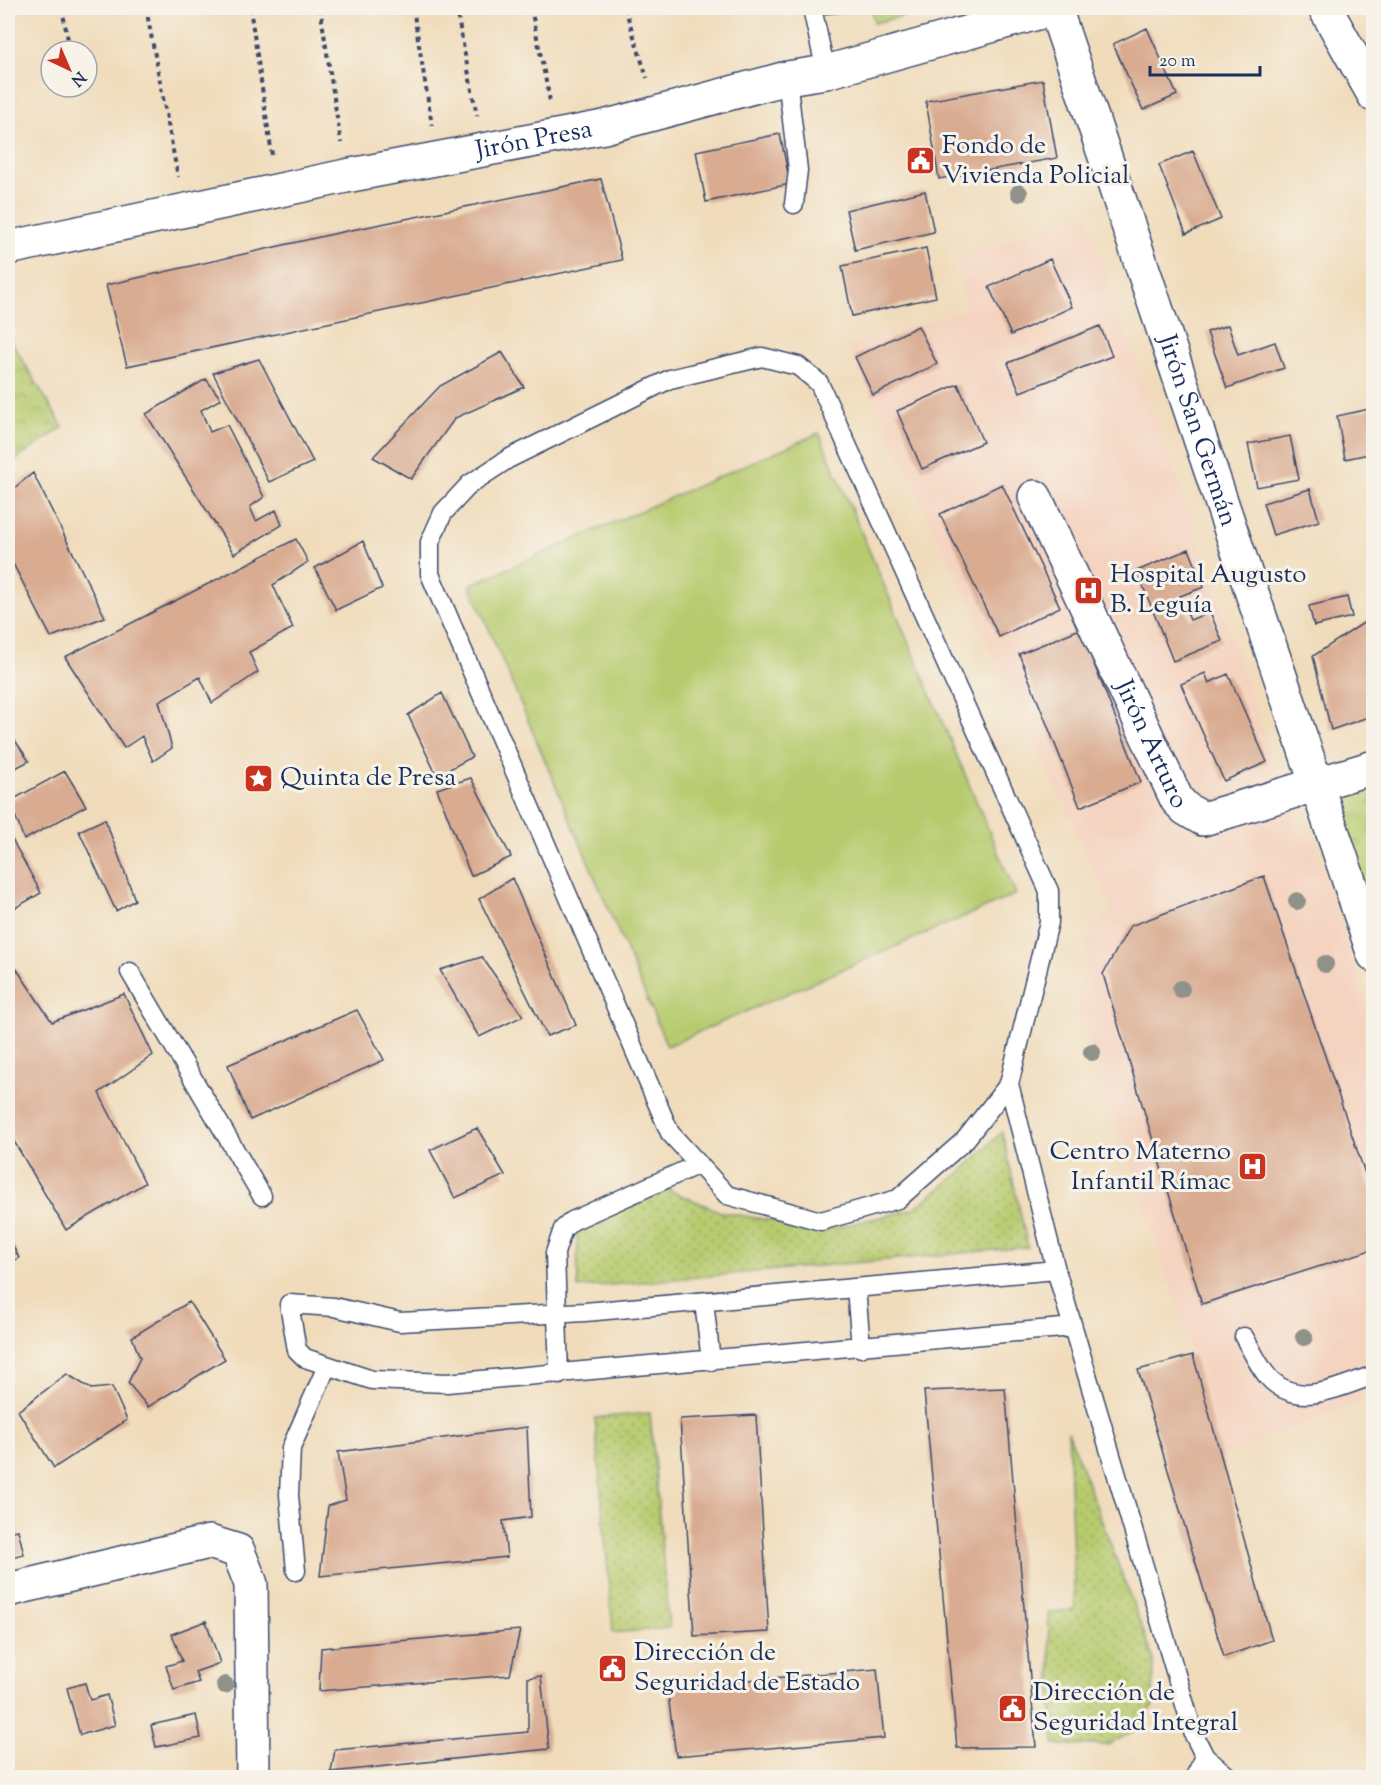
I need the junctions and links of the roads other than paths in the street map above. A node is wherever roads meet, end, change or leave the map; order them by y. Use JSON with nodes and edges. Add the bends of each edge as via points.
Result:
{"nodes":[{"id":1,"x":812,"y":8,"type":"edge"},
{"id":2,"x":1055,"y":8,"type":"edge"},
{"id":3,"x":1325,"y":8,"type":"edge"},
{"id":4,"x":826,"y":72,"type":"junction"},
{"id":5,"x":787,"y":78,"type":"junction"},
{"id":6,"x":1374,"y":95,"type":"edge"},
{"id":7,"x":794,"y":204,"type":"dead end"},
{"id":8,"x":8,"y":248,"type":"edge"},
{"id":9,"x":1035,"y":497,"type":"dead end"},
{"id":10,"x":1374,"y":767,"type":"edge"},
{"id":11,"x":1317,"y":786,"type":"junction"},
{"id":12,"x":1374,"y":955,"type":"edge"},
{"id":13,"x":130,"y":972,"type":"dead end"},
{"id":14,"x":1009,"y":1084,"type":"junction"},
{"id":15,"x":699,"y":1164,"type":"junction"},
{"id":16,"x":262,"y":1196,"type":"dead end"},
{"id":17,"x":1056,"y":1270,"type":"junction"},
{"id":18,"x":856,"y":1288,"type":"junction"},
{"id":19,"x":704,"y":1302,"type":"junction"},
{"id":20,"x":556,"y":1313,"type":"junction"},
{"id":21,"x":1073,"y":1327,"type":"junction"},
{"id":22,"x":1244,"y":1337,"type":"dead end"},
{"id":23,"x":861,"y":1348,"type":"junction"},
{"id":24,"x":711,"y":1361,"type":"junction"},
{"id":25,"x":327,"y":1366,"type":"junction"},
{"id":26,"x":560,"y":1375,"type":"junction"},
{"id":27,"x":1374,"y":1375,"type":"edge"},
{"id":28,"x":296,"y":1571,"type":"dead end"},
{"id":29,"x":8,"y":1590,"type":"edge"},
{"id":30,"x":1205,"y":1757,"type":"junction"},
{"id":31,"x":244,"y":1776,"type":"edge"},
{"id":32,"x":1194,"y":1778,"type":"edge"},
{"id":33,"x":1230,"y":1778,"type":"edge"}],
"edges":[{"from":1,"to":4,"type":"lane"},
{"from":2,"to":4,"type":"street","name":"Jirón Presa"},
{"from":2,"to":11,"type":"street","name":"Jirón San Germán"},
{"from":3,"to":6,"type":"street"},
{"from":4,"to":5,"type":"street","name":"Jirón Presa"},
{"from":5,"to":7,"type":"lane","via":[[798,170]]},
{"from":5,"to":8,"type":"street","name":"Jirón Presa","via":[[557,136],[277,190]]},
{"from":9,"to":11,"type":"street","name":"Jirón Arturo","via":[[1181,805],[1203,819]]},
{"from":10,"to":11,"type":"street","name":"Jirón Arturo"},
{"from":11,"to":12,"type":"street","name":"Jirón San Germán"},
{"from":13,"to":16,"type":"lane"},
{"from":14,"to":15,"type":"lane","via":[[965,1140],[898,1198],[821,1221],[727,1195]]},
{"from":14,"to":15,"type":"lane","via":[[1049,922],[1049,891],[819,383],[798,366],[762,357],[670,379],[508,459],[470,484],[443,513],[430,542],[430,574],[670,1133]]},
{"from":14,"to":17,"type":"lane"},
{"from":15,"to":20,"type":"lane","via":[[572,1221],[563,1229],[555,1253]]},
{"from":17,"to":18,"type":"lane"},
{"from":17,"to":21,"type":"lane"},
{"from":18,"to":19,"type":"lane"},
{"from":18,"to":23,"type":"lane"},
{"from":19,"to":20,"type":"lane"},
{"from":19,"to":24,"type":"lane"},
{"from":20,"to":25,"type":"lane","via":[[400,1322],[334,1307],[289,1304],[297,1350],[305,1358]]},
{"from":20,"to":26,"type":"lane"},
{"from":21,"to":23,"type":"lane"},
{"from":21,"to":30,"type":"lane","via":[[1194,1735]]},
{"from":22,"to":27,"type":"lane","via":[[1270,1379],[1284,1390],[1301,1395],[1320,1394]]},
{"from":23,"to":24,"type":"lane"},
{"from":24,"to":26,"type":"lane"},
{"from":25,"to":26,"type":"lane","via":[[372,1380],[447,1383]]},
{"from":25,"to":28,"type":"lane","via":[[291,1448],[289,1495]]},
{"from":29,"to":31,"type":"street","via":[[209,1542],[238,1551],[251,1584]]},
{"from":30,"to":32,"type":"lane"},
{"from":30,"to":33,"type":"lane"}]}
